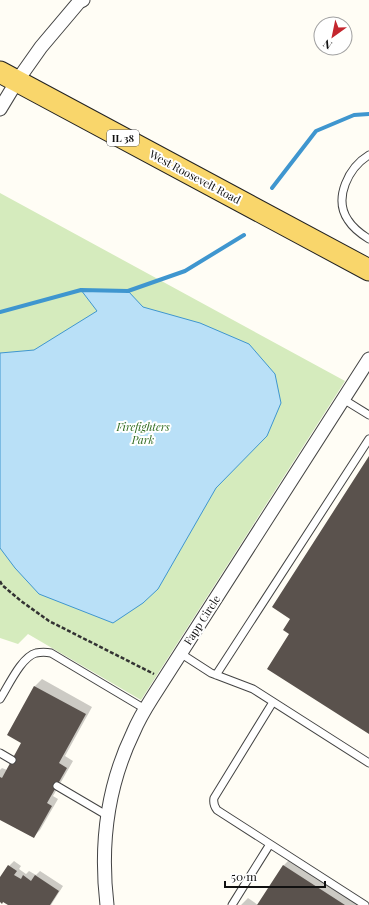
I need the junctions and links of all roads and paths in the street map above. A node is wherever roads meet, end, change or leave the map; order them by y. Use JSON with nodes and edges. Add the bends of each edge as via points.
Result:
{"nodes":[{"id":1,"x":83,"y":0,"type":"edge"},
{"id":2,"x":8,"y":77,"type":"edge"},
{"id":3,"x":0,"y":109,"type":"edge"},
{"id":4,"x":369,"y":155,"type":"edge"},
{"id":5,"x":369,"y":239,"type":"edge"},
{"id":6,"x":369,"y":270,"type":"edge"},
{"id":7,"x":369,"y":359,"type":"edge"},
{"id":8,"x":344,"y":399,"type":"junction"},
{"id":9,"x":369,"y":416,"type":"edge"},
{"id":10,"x":369,"y":439,"type":"edge"},
{"id":11,"x":0,"y":581,"type":"edge"},
{"id":12,"x":180,"y":653,"type":"junction"},
{"id":13,"x":216,"y":675,"type":"junction"},
{"id":14,"x":164,"y":679,"type":"junction"},
{"id":15,"x":0,"y":700,"type":"edge"},
{"id":16,"x":273,"y":702,"type":"junction"},
{"id":17,"x":145,"y":709,"type":"junction"},
{"id":18,"x":0,"y":752,"type":"edge"},
{"id":19,"x":12,"y":760,"type":"dead end"},
{"id":20,"x":369,"y":762,"type":"edge"},
{"id":21,"x":57,"y":786,"type":"dead end"},
{"id":22,"x":108,"y":816,"type":"junction"},
{"id":23,"x":270,"y":844,"type":"junction"},
{"id":24,"x":107,"y":905,"type":"edge"},
{"id":25,"x":232,"y":905,"type":"edge"},
{"id":26,"x":366,"y":905,"type":"edge"}],
"edges":[{"from":1,"to":2,"type":"street","via":[[41,47]]},
{"from":2,"to":3,"type":"street"},
{"from":2,"to":6,"type":"main road","name":"West Roosevelt Road","number":"IL 38"},
{"from":4,"to":5,"type":"lane","via":[[350,174],[343,190],[342,205],[348,220]]},
{"from":7,"to":8,"type":"street","name":"Fapp Circle"},
{"from":8,"to":9,"type":"lane"},
{"from":8,"to":12,"type":"street","name":"Fapp Circle"},
{"from":10,"to":13,"type":"lane"},
{"from":11,"to":14,"type":"path","via":[[21,601],[49,621]]},
{"from":12,"to":13,"type":"lane"},
{"from":12,"to":14,"type":"street","name":"Fapp Circle"},
{"from":13,"to":16,"type":"lane","via":[[253,689]]},
{"from":14,"to":17,"type":"street","name":"Fapp Circle"},
{"from":15,"to":17,"type":"lane","via":[[27,657],[43,652],[51,653]]},
{"from":16,"to":20,"type":"lane"},
{"from":16,"to":23,"type":"lane","via":[[213,801],[217,810]]},
{"from":17,"to":22,"type":"street","name":"Fapp Circle","via":[[122,759]]},
{"from":18,"to":19,"type":"lane"},
{"from":21,"to":22,"type":"lane"},
{"from":22,"to":24,"type":"street","name":"Fapp Circle","via":[[104,844]]},
{"from":23,"to":25,"type":"lane"},
{"from":23,"to":26,"type":"lane"}]}
